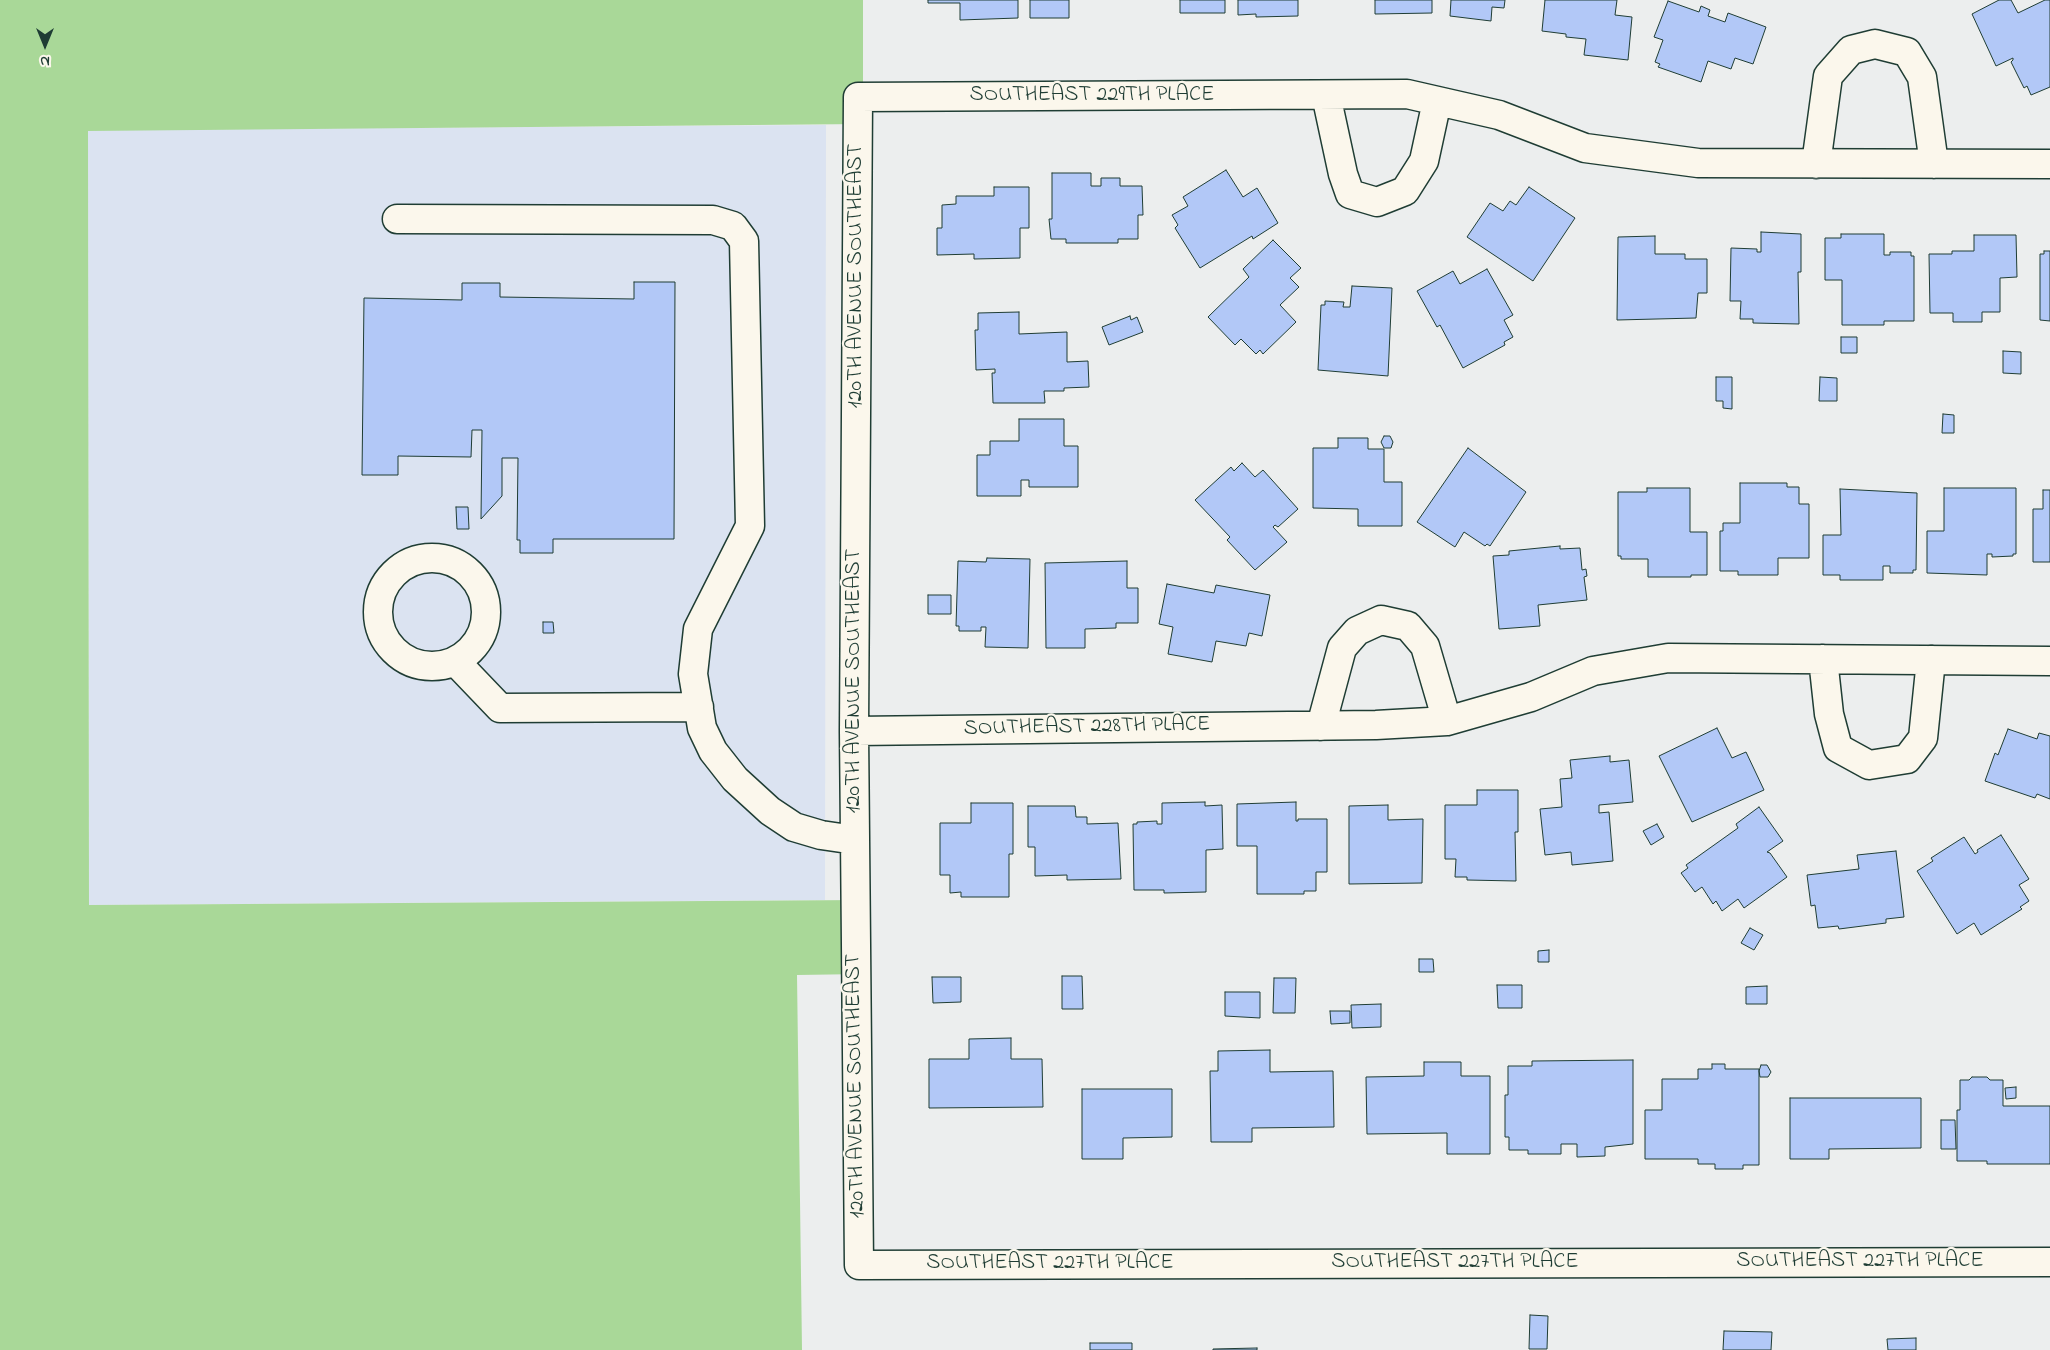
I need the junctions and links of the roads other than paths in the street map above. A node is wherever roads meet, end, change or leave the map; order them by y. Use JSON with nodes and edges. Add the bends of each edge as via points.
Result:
{"nodes":[{"id":1,"x":1326,"y":95,"type":"junction"},
{"id":2,"x":858,"y":97,"type":"joint"},
{"id":3,"x":1436,"y":101,"type":"junction"},
{"id":4,"x":1816,"y":164,"type":"junction"},
{"id":5,"x":1934,"y":164,"type":"junction"},
{"id":6,"x":2050,"y":164,"type":"edge"},
{"id":7,"x":397,"y":219,"type":"dead end"},
{"id":8,"x":1823,"y":659,"type":"junction"},
{"id":9,"x":1931,"y":660,"type":"junction"},
{"id":10,"x":2050,"y":661,"type":"edge"},
{"id":11,"x":455,"y":662,"type":"dead end"},
{"id":12,"x":699,"y":707,"type":"junction"},
{"id":13,"x":1447,"y":721,"type":"junction"},
{"id":14,"x":1321,"y":726,"type":"junction"},
{"id":15,"x":854,"y":731,"type":"junction"},
{"id":16,"x":855,"y":840,"type":"junction"},
{"id":17,"x":2050,"y":1262,"type":"edge"},
{"id":18,"x":859,"y":1265,"type":"joint"}],
"edges":[{"from":1,"to":2,"type":"street","name":"SOUTHEAST 229TH PLACE"},
{"from":1,"to":3,"type":"street","name":"SOUTHEAST 229TH PLACE","via":[[1407,94]]},
{"from":1,"to":3,"type":"street","via":[[1342,174],[1350,194],[1377,202],[1405,191],[1424,160]]},
{"from":2,"to":15,"type":"street","name":"120TH AVENUE SOUTHEAST"},
{"from":3,"to":4,"type":"street","name":"SOUTHEAST 229TH PLACE","via":[[1499,115],[1585,148],[1698,163]]},
{"from":4,"to":5,"type":"street","name":"SOUTHEAST 229TH PLACE"},
{"from":4,"to":5,"type":"street","via":[[1828,76],[1851,50],[1875,44],[1908,52],[1922,78]]},
{"from":5,"to":6,"type":"street","name":"SOUTHEAST 229TH PLACE"},
{"from":7,"to":12,"type":"street","via":[[713,220],[733,226],[744,241],[750,526],[698,629],[694,674]]},
{"from":8,"to":9,"type":"street","name":"SOUTHEAST 228TH PLACE"},
{"from":8,"to":9,"type":"street","via":[[1829,714],[1838,748],[1869,765],[1907,759],[1923,738]]},
{"from":8,"to":13,"type":"street","name":"SOUTHEAST 228TH PLACE","via":[[1668,658],[1593,671],[1531,697]]},
{"from":9,"to":10,"type":"street","name":"SOUTHEAST 228TH PLACE"},
{"from":11,"to":12,"type":"street","via":[[500,708]]},
{"from":12,"to":16,"type":"street","via":[[702,728],[713,751],[735,778],[770,811],[794,827]]},
{"from":13,"to":14,"type":"street","name":"SOUTHEAST 228TH PLACE"},
{"from":13,"to":14,"type":"street","via":[[1425,646],[1408,626],[1381,620],[1357,631],[1342,648]]},
{"from":14,"to":15,"type":"street","name":"SOUTHEAST 228TH PLACE"},
{"from":15,"to":16,"type":"street","name":"120TH AVENUE SOUTHEAST"},
{"from":16,"to":18,"type":"street","name":"120TH AVENUE SOUTHEAST"},
{"from":17,"to":18,"type":"street","name":"SOUTHEAST 227TH PLACE"}]}
